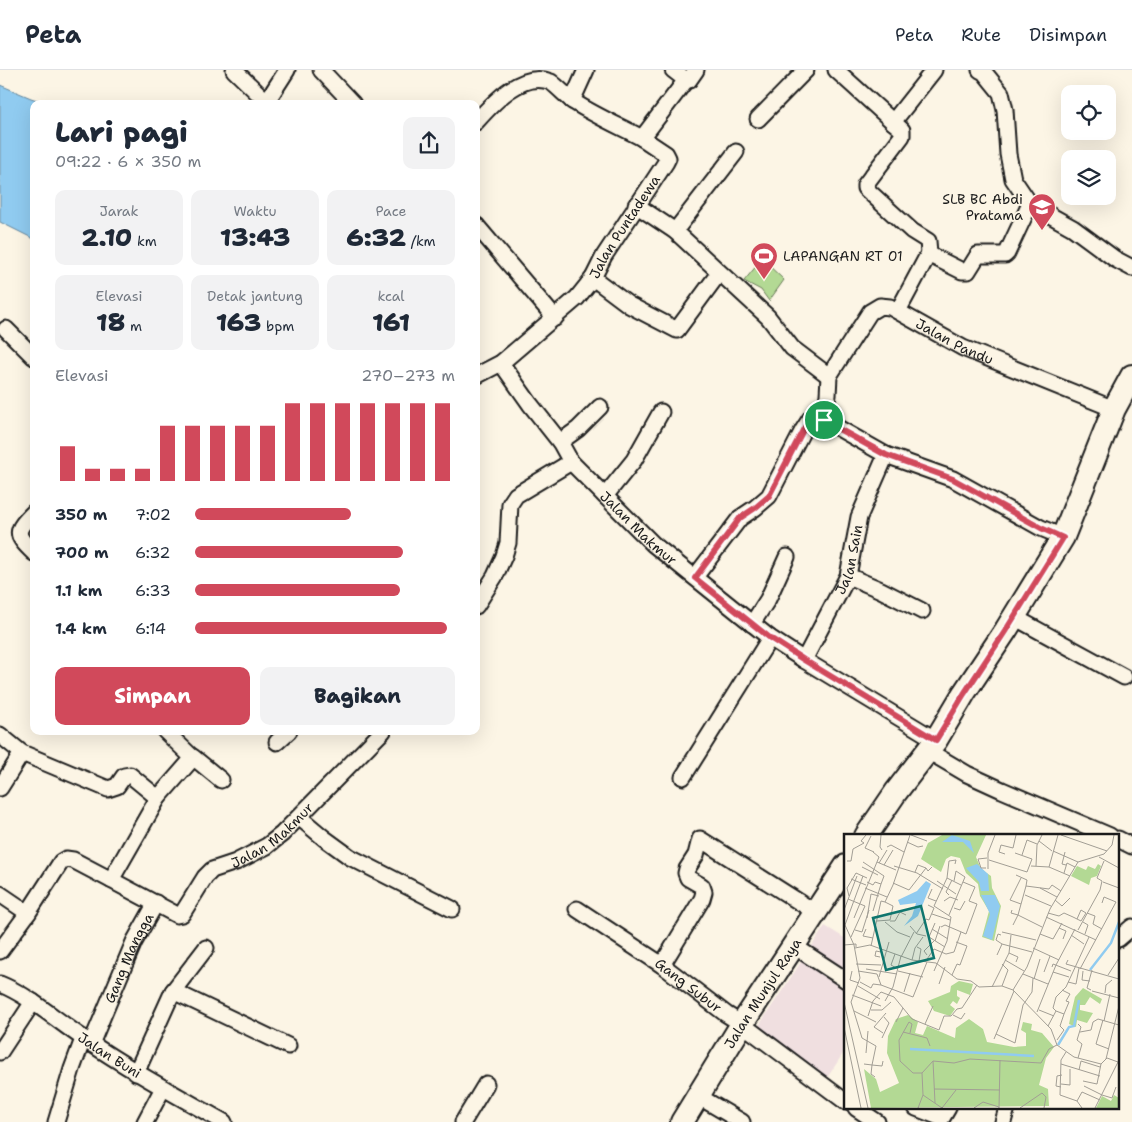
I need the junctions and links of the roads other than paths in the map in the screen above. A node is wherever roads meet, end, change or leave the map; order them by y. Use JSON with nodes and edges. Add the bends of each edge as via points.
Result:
{"nodes":[{"id":1,"x":234,"y":70,"type":"edge"},
{"id":2,"x":288,"y":70,"type":"edge"},
{"id":3,"x":320,"y":70,"type":"edge"},
{"id":4,"x":586,"y":70,"type":"edge"},
{"id":5,"x":673,"y":70,"type":"edge"},
{"id":6,"x":806,"y":70,"type":"edge"},
{"id":7,"x":836,"y":70,"type":"edge"},
{"id":8,"x":934,"y":70,"type":"edge"},
{"id":9,"x":980,"y":70,"type":"edge"},
{"id":10,"x":691,"y":75,"type":"edge"},
{"id":11,"x":349,"y":100,"type":"edge"},
{"id":12,"x":572,"y":101,"type":"junction"},
{"id":13,"x":480,"y":118,"type":"edge"},
{"id":14,"x":758,"y":119,"type":"dead end"},
{"id":15,"x":893,"y":122,"type":"junction"},
{"id":16,"x":642,"y":138,"type":"junction"},
{"id":17,"x":736,"y":152,"type":"dead end"},
{"id":18,"x":1030,"y":204,"type":"junction"},
{"id":19,"x":636,"y":205,"type":"junction"},
{"id":20,"x":480,"y":230,"type":"edge"},
{"id":21,"x":675,"y":231,"type":"junction"},
{"id":22,"x":930,"y":252,"type":"junction"},
{"id":23,"x":1132,"y":268,"type":"edge"},
{"id":24,"x":719,"y":273,"type":"junction"},
{"id":25,"x":593,"y":278,"type":"junction"},
{"id":26,"x":898,"y":311,"type":"junction"},
{"id":27,"x":554,"y":318,"type":"junction"},
{"id":28,"x":6,"y":329,"type":"dead end"},
{"id":29,"x":30,"y":353,"type":"edge"},
{"id":30,"x":501,"y":363,"type":"junction"},
{"id":31,"x":480,"y":374,"type":"edge"},
{"id":32,"x":828,"y":376,"type":"junction"},
{"id":33,"x":1132,"y":376,"type":"edge"},
{"id":34,"x":600,"y":407,"type":"dead end"},
{"id":35,"x":1114,"y":409,"type":"junction"},
{"id":36,"x":661,"y":412,"type":"dead end"},
{"id":37,"x":824,"y":420,"type":"junction"},
{"id":38,"x":560,"y":442,"type":"junction"},
{"id":39,"x":886,"y":455,"type":"junction"},
{"id":40,"x":571,"y":462,"type":"junction"},
{"id":41,"x":605,"y":496,"type":"junction"},
{"id":42,"x":30,"y":516,"type":"edge"},
{"id":43,"x":1063,"y":538,"type":"junction"},
{"id":44,"x":30,"y":549,"type":"edge"},
{"id":45,"x":787,"y":557,"type":"dead end"},
{"id":46,"x":848,"y":576,"type":"junction"},
{"id":47,"x":695,"y":578,"type":"junction"},
{"id":48,"x":480,"y":599,"type":"edge"},
{"id":49,"x":922,"y":611,"type":"dead end"},
{"id":50,"x":1014,"y":618,"type":"junction"},
{"id":51,"x":752,"y":624,"type":"junction"},
{"id":52,"x":770,"y":638,"type":"junction"},
{"id":53,"x":804,"y":660,"type":"junction"},
{"id":54,"x":1124,"y":677,"type":"dead end"},
{"id":55,"x":0,"y":735,"type":"edge"},
{"id":56,"x":169,"y":735,"type":"edge"},
{"id":57,"x":285,"y":735,"type":"edge"},
{"id":58,"x":378,"y":735,"type":"edge"},
{"id":59,"x":277,"y":742,"type":"dead end"},
{"id":60,"x":932,"y":745,"type":"junction"},
{"id":61,"x":22,"y":753,"type":"junction"},
{"id":62,"x":193,"y":757,"type":"junction"},
{"id":63,"x":683,"y":777,"type":"dead end"},
{"id":64,"x":221,"y":780,"type":"dead end"},
{"id":65,"x":0,"y":788,"type":"edge"},
{"id":66,"x":158,"y":798,"type":"junction"},
{"id":67,"x":299,"y":817,"type":"junction"},
{"id":68,"x":867,"y":834,"type":"edge"},
{"id":69,"x":1106,"y":834,"type":"edge"},
{"id":70,"x":1120,"y":840,"type":"edge"},
{"id":71,"x":1132,"y":846,"type":"edge"},
{"id":72,"x":844,"y":869,"type":"edge"},
{"id":73,"x":111,"y":880,"type":"junction"},
{"id":74,"x":0,"y":894,"type":"edge"},
{"id":75,"x":156,"y":903,"type":"junction"},
{"id":76,"x":452,"y":909,"type":"dead end"},
{"id":77,"x":577,"y":909,"type":"dead end"},
{"id":78,"x":815,"y":912,"type":"junction"},
{"id":79,"x":28,"y":913,"type":"junction"},
{"id":80,"x":1132,"y":926,"type":"edge"},
{"id":81,"x":1120,"y":936,"type":"edge"},
{"id":82,"x":794,"y":946,"type":"junction"},
{"id":83,"x":206,"y":948,"type":"dead end"},
{"id":84,"x":0,"y":951,"type":"edge"},
{"id":85,"x":662,"y":965,"type":"junction"},
{"id":86,"x":844,"y":979,"type":"edge"},
{"id":87,"x":0,"y":984,"type":"edge"},
{"id":88,"x":173,"y":991,"type":"junction"},
{"id":89,"x":33,"y":1002,"type":"junction"},
{"id":90,"x":742,"y":1024,"type":"junction"},
{"id":91,"x":87,"y":1041,"type":"junction"},
{"id":92,"x":288,"y":1046,"type":"dead end"},
{"id":93,"x":0,"y":1052,"type":"edge"},
{"id":94,"x":136,"y":1073,"type":"junction"},
{"id":95,"x":486,"y":1084,"type":"dead end"},
{"id":96,"x":163,"y":1088,"type":"junction"},
{"id":97,"x":698,"y":1096,"type":"junction"},
{"id":98,"x":844,"y":1100,"type":"edge"},
{"id":99,"x":859,"y":1110,"type":"edge"},
{"id":100,"x":921,"y":1110,"type":"edge"},
{"id":101,"x":947,"y":1110,"type":"edge"},
{"id":102,"x":56,"y":1122,"type":"edge"},
{"id":103,"x":145,"y":1122,"type":"edge"},
{"id":104,"x":224,"y":1122,"type":"edge"},
{"id":105,"x":463,"y":1122,"type":"edge"},
{"id":106,"x":682,"y":1122,"type":"edge"},
{"id":107,"x":742,"y":1122,"type":"edge"},
{"id":108,"x":878,"y":1122,"type":"edge"}],
"edges":[{"from":1,"to":2,"type":"street","via":[[264,99],[269,98]]},
{"from":3,"to":11,"type":"street"},
{"from":4,"to":12,"type":"street"},
{"from":5,"to":10,"type":"street"},
{"from":6,"to":14,"type":"street"},
{"from":7,"to":15,"type":"street"},
{"from":8,"to":15,"type":"street"},
{"from":9,"to":18,"type":"street","via":[[1000,93],[1006,110],[1012,179]]},
{"from":10,"to":16,"type":"street"},
{"from":12,"to":13,"type":"street","name":"Jalan Puntadewa","via":[[550,82],[533,77],[524,79],[500,96]]},
{"from":12,"to":16,"type":"street","name":"Jalan Puntadewa"},
{"from":15,"to":22,"type":"street","via":[[902,130],[902,136],[865,188],[912,231],[928,241]]},
{"from":16,"to":19,"type":"street","name":"Jalan Puntadewa","via":[[668,158]]},
{"from":17,"to":21,"type":"street"},
{"from":18,"to":22,"type":"street","via":[[1005,255],[978,255],[965,272]]},
{"from":18,"to":23,"type":"street","via":[[1073,228]]},
{"from":19,"to":21,"type":"street"},
{"from":19,"to":25,"type":"street","name":"Jalan Puntadewa"},
{"from":20,"to":27,"type":"street"},
{"from":21,"to":24,"type":"street"},
{"from":22,"to":26,"type":"street"},
{"from":24,"to":25,"type":"street","via":[[677,330],[629,305]]},
{"from":24,"to":32,"type":"street","via":[[768,316],[792,348]]},
{"from":25,"to":27,"type":"street","name":"Jalan Puntadewa","via":[[577,298]]},
{"from":26,"to":32,"type":"street","name":"Jalan Pandu","via":[[880,306],[870,312]]},
{"from":26,"to":35,"type":"street","name":"Jalan Pandu","via":[[963,348]]},
{"from":27,"to":30,"type":"street"},
{"from":28,"to":29,"type":"street"},
{"from":30,"to":31,"type":"street"},
{"from":30,"to":38,"type":"street","name":"Jalan Makmur"},
{"from":32,"to":37,"type":"street"},
{"from":33,"to":35,"type":"street"},
{"from":34,"to":38,"type":"street"},
{"from":35,"to":43,"type":"street"},
{"from":36,"to":41,"type":"street","via":[[634,460]]},
{"from":37,"to":39,"type":"street"},
{"from":37,"to":47,"type":"street","via":[[810,419],[769,496],[740,518]]},
{"from":38,"to":40,"type":"street","name":"Jalan Makmur"},
{"from":39,"to":43,"type":"street","via":[[953,479]]},
{"from":39,"to":46,"type":"street","name":"Jalan Sain","via":[[859,517]]},
{"from":40,"to":41,"type":"street","name":"Jalan Makmur"},
{"from":40,"to":48,"type":"street","via":[[516,495],[510,504],[504,556]]},
{"from":41,"to":47,"type":"street","name":"Jalan Makmur","via":[[653,544]]},
{"from":42,"to":44,"type":"street","via":[[19,533],[20,540]]},
{"from":43,"to":50,"type":"street"},
{"from":45,"to":51,"type":"street","via":[[768,599]]},
{"from":46,"to":49,"type":"street"},
{"from":46,"to":53,"type":"street","name":"Jalan Sain"},
{"from":47,"to":51,"type":"street","name":"Jalan Makmur"},
{"from":50,"to":54,"type":"street"},
{"from":50,"to":60,"type":"street"},
{"from":51,"to":52,"type":"street","name":"Jalan Makmur"},
{"from":52,"to":53,"type":"street","name":"Jalan Makmur"},
{"from":52,"to":63,"type":"street"},
{"from":53,"to":60,"type":"street","name":"Jalan Makmur"},
{"from":55,"to":61,"type":"street"},
{"from":56,"to":62,"type":"street"},
{"from":57,"to":59,"type":"street"},
{"from":58,"to":67,"type":"street","name":"Jalan Makmur"},
{"from":60,"to":68,"type":"street"},
{"from":60,"to":69,"type":"street","name":"Jalan Makmur","via":[[967,774]]},
{"from":61,"to":65,"type":"street"},
{"from":61,"to":66,"type":"street","via":[[108,788],[118,786],[124,776],[130,775]]},
{"from":62,"to":64,"type":"street"},
{"from":62,"to":66,"type":"street"},
{"from":66,"to":73,"type":"street"},
{"from":67,"to":75,"type":"street","name":"Jalan Makmur","via":[[267,846],[212,870],[182,914],[168,911]]},
{"from":67,"to":76,"type":"street","via":[[350,857]]},
{"from":70,"to":71,"type":"street","name":"Jalan Makmur"},
{"from":72,"to":78,"type":"street","name":"Jalan Munjul Raya"},
{"from":73,"to":75,"type":"street","name":"Gang Mangga"},
{"from":73,"to":79,"type":"street","name":"Gang Mangga","via":[[66,859],[57,867]]},
{"from":74,"to":79,"type":"street"},
{"from":75,"to":91,"type":"street","name":"Gang Mangga"},
{"from":77,"to":85,"type":"street","name":"Gang Subur"},
{"from":78,"to":82,"type":"street","name":"Jalan Munjul Raya"},
{"from":78,"to":85,"type":"street","via":[[700,839],[686,873],[688,878],[702,886],[702,899]]},
{"from":79,"to":84,"type":"street"},
{"from":80,"to":81,"type":"street"},
{"from":82,"to":86,"type":"street"},
{"from":82,"to":90,"type":"street","name":"Jalan Munjul Raya"},
{"from":83,"to":88,"type":"street"},
{"from":85,"to":90,"type":"street","name":"Gang Subur"},
{"from":87,"to":89,"type":"street","name":"Jalan Buni"},
{"from":88,"to":92,"type":"street"},
{"from":88,"to":94,"type":"street"},
{"from":89,"to":91,"type":"street","name":"Jalan Buni"},
{"from":89,"to":93,"type":"street"},
{"from":90,"to":97,"type":"street","name":"Jalan Munjul Raya"},
{"from":90,"to":98,"type":"street","name":"Gang Subur"},
{"from":91,"to":94,"type":"street","name":"Jalan Buni"},
{"from":91,"to":102,"type":"street","name":"Gang Mangga","via":[[72,1069]]},
{"from":94,"to":96,"type":"street","name":"Jalan Buni"},
{"from":95,"to":105,"type":"street"},
{"from":96,"to":103,"type":"street"},
{"from":96,"to":104,"type":"street","name":"Jalan Buni"},
{"from":97,"to":106,"type":"street","name":"Jalan Munjul Raya"},
{"from":97,"to":107,"type":"street"},
{"from":99,"to":108,"type":"street"},
{"from":100,"to":101,"type":"street","via":[[942,1118]]}]}
